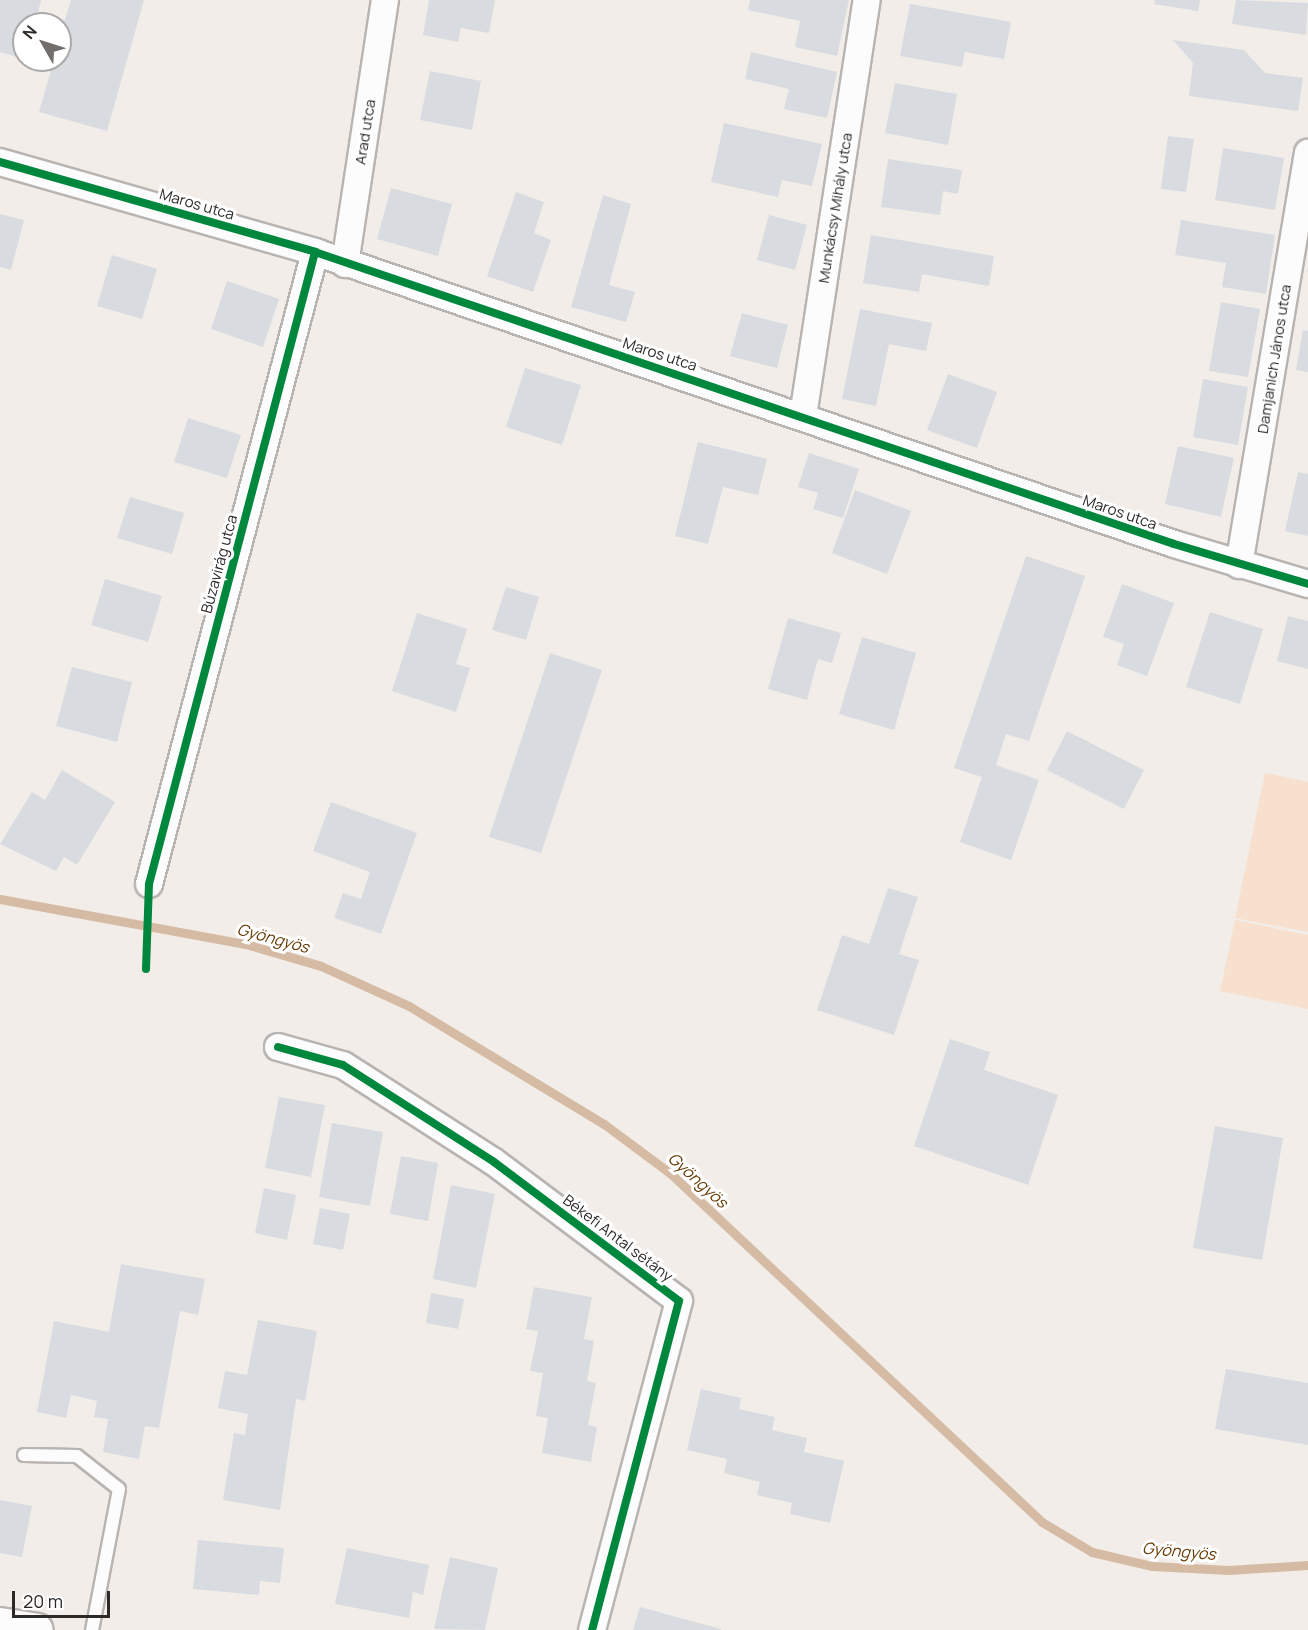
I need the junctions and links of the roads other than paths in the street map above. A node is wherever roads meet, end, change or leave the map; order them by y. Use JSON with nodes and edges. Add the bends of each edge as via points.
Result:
{"nodes":[{"id":1,"x":385,"y":0,"type":"edge"},
{"id":2,"x":867,"y":0,"type":"edge"},
{"id":3,"x":1308,"y":153,"type":"edge"},
{"id":4,"x":0,"y":162,"type":"edge"},
{"id":5,"x":315,"y":252,"type":"junction"},
{"id":6,"x":345,"y":264,"type":"junction"},
{"id":7,"x":802,"y":416,"type":"junction"},
{"id":8,"x":1239,"y":565,"type":"junction"},
{"id":9,"x":1308,"y":584,"type":"edge"},
{"id":10,"x":149,"y":884,"type":"dead end"},
{"id":11,"x":278,"y":1047,"type":"dead end"},
{"id":12,"x":24,"y":1455,"type":"dead end"},
{"id":13,"x":0,"y":1624,"type":"edge"},
{"id":14,"x":37,"y":1630,"type":"edge"},
{"id":15,"x":92,"y":1630,"type":"edge"},
{"id":16,"x":592,"y":1630,"type":"edge"}],
"edges":[{"from":1,"to":6,"type":"street","name":"Arad utca"},
{"from":2,"to":7,"type":"street","name":"Munkácsy Mihály utca"},
{"from":3,"to":8,"type":"street","name":"Damjanich János utca"},
{"from":4,"to":5,"type":"street","name":"Maros utca"},
{"from":5,"to":6,"type":"street","name":"Maros utca"},
{"from":5,"to":10,"type":"street","name":"Búzavirág utca"},
{"from":6,"to":7,"type":"street","name":"Maros utca"},
{"from":7,"to":8,"type":"street","name":"Maros utca"},
{"from":8,"to":9,"type":"street","name":"Maros utca"},
{"from":11,"to":16,"type":"street","name":"Békefi Antal sétány","via":[[343,1065],[494,1162],[679,1301]]},
{"from":12,"to":15,"type":"lane","via":[[77,1456],[118,1490]]},
{"from":13,"to":14,"type":"street"}]}
